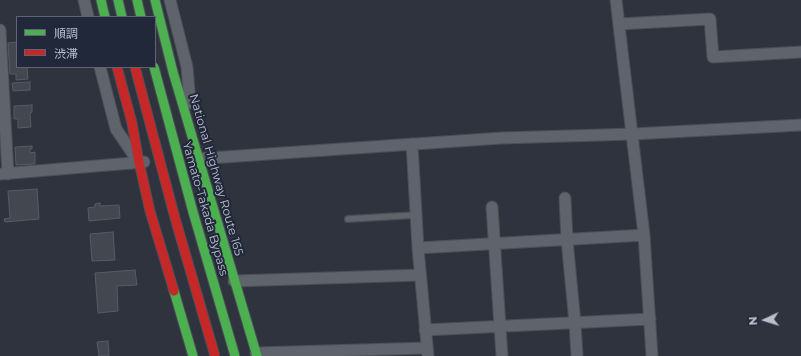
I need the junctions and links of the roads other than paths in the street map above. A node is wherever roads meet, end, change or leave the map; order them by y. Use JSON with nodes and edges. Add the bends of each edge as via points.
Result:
{"nodes":[{"id":1,"x":84,"y":0,"type":"edge"},
{"id":2,"x":101,"y":0,"type":"edge"},
{"id":3,"x":118,"y":0,"type":"edge"},
{"id":4,"x":137,"y":0,"type":"edge"},
{"id":5,"x":155,"y":0,"type":"edge"},
{"id":6,"x":170,"y":0,"type":"edge"},
{"id":7,"x":616,"y":0,"type":"edge"},
{"id":8,"x":88,"y":16,"type":"edge"},
{"id":9,"x":105,"y":16,"type":"edge"},
{"id":10,"x":122,"y":16,"type":"edge"},
{"id":11,"x":141,"y":16,"type":"edge"},
{"id":12,"x":619,"y":24,"type":"junction"},
{"id":13,"x":0,"y":30,"type":"edge"},
{"id":14,"x":801,"y":52,"type":"edge"},
{"id":15,"x":100,"y":68,"type":"edge"},
{"id":16,"x":117,"y":68,"type":"edge"},
{"id":17,"x":135,"y":68,"type":"edge"},
{"id":18,"x":154,"y":68,"type":"edge"},
{"id":19,"x":801,"y":125,"type":"edge"},
{"id":20,"x":633,"y":134,"type":"junction"},
{"id":21,"x":193,"y":137,"type":"junction"},
{"id":22,"x":412,"y":144,"type":"junction"},
{"id":23,"x":198,"y":158,"type":"junction"},
{"id":24,"x":139,"y":162,"type":"junction"},
{"id":25,"x":4,"y":174,"type":"edge"},
{"id":26,"x":565,"y":198,"type":"dead end"},
{"id":27,"x":492,"y":207,"type":"dead end"},
{"id":28,"x":416,"y":215,"type":"junction"},
{"id":29,"x":348,"y":219,"type":"dead end"},
{"id":30,"x":644,"y":235,"type":"junction"},
{"id":31,"x":567,"y":240,"type":"junction"},
{"id":32,"x":494,"y":243,"type":"junction"},
{"id":33,"x":418,"y":248,"type":"junction"},
{"id":34,"x":420,"y":275,"type":"junction"},
{"id":35,"x":234,"y":281,"type":"junction"},
{"id":36,"x":241,"y":306,"type":"junction"},
{"id":37,"x":650,"y":319,"type":"junction"},
{"id":38,"x":183,"y":322,"type":"junction"},
{"id":39,"x":575,"y":323,"type":"junction"},
{"id":40,"x":500,"y":327,"type":"junction"},
{"id":41,"x":425,"y":330,"type":"junction"},
{"id":42,"x":427,"y":352,"type":"edge"},
{"id":43,"x":256,"y":354,"type":"edge"},
{"id":44,"x":193,"y":356,"type":"edge"},
{"id":45,"x":215,"y":356,"type":"edge"},
{"id":46,"x":235,"y":356,"type":"edge"},
{"id":47,"x":502,"y":356,"type":"edge"},
{"id":48,"x":577,"y":356,"type":"edge"},
{"id":49,"x":652,"y":356,"type":"edge"}],
"edges":[{"from":1,"to":8,"type":"street"},
{"from":2,"to":9,"type":"highway"},
{"from":3,"to":10,"type":"highway"},
{"from":4,"to":11,"type":"highway"},
{"from":5,"to":21,"type":"highway","name":"National Highway Route 165"},
{"from":6,"to":21,"type":"street","via":[[187,67]]},
{"from":7,"to":12,"type":"street"},
{"from":12,"to":14,"type":"street","via":[[710,19],[713,57]]},
{"from":12,"to":20,"type":"street"},
{"from":13,"to":25,"type":"street"},
{"from":15,"to":24,"type":"street","via":[[116,129]]},
{"from":16,"to":24,"type":"highway"},
{"from":17,"to":45,"type":"highway","bridge":true},
{"from":18,"to":46,"type":"highway","name":"Yamato-Takada Bypass","bridge":true},
{"from":19,"to":20,"type":"street"},
{"from":20,"to":22,"type":"street"},
{"from":20,"to":30,"type":"street"},
{"from":21,"to":23,"type":"highway","name":"National Highway Route 165"},
{"from":22,"to":23,"type":"street"},
{"from":22,"to":28,"type":"street"},
{"from":23,"to":24,"type":"street"},
{"from":23,"to":35,"type":"highway","name":"National Highway Route 165"},
{"from":24,"to":25,"type":"street"},
{"from":24,"to":38,"type":"highway","via":[[150,211]]},
{"from":26,"to":31,"type":"street"},
{"from":27,"to":32,"type":"street"},
{"from":28,"to":29,"type":"lane"},
{"from":28,"to":33,"type":"street"},
{"from":30,"to":31,"type":"street"},
{"from":30,"to":37,"type":"street"},
{"from":31,"to":32,"type":"street"},
{"from":31,"to":39,"type":"street"},
{"from":32,"to":33,"type":"street"},
{"from":32,"to":40,"type":"street"},
{"from":33,"to":34,"type":"street"},
{"from":34,"to":35,"type":"street"},
{"from":34,"to":41,"type":"street"},
{"from":35,"to":36,"type":"highway","name":"National Highway Route 165"},
{"from":36,"to":38,"type":"street"},
{"from":36,"to":43,"type":"highway","name":"National Highway Route 165"},
{"from":37,"to":39,"type":"street"},
{"from":37,"to":49,"type":"street"},
{"from":38,"to":44,"type":"highway"},
{"from":39,"to":40,"type":"street"},
{"from":39,"to":48,"type":"street"},
{"from":40,"to":41,"type":"street"},
{"from":40,"to":47,"type":"street"},
{"from":41,"to":42,"type":"street"},
{"from":42,"to":43,"type":"street"}]}
